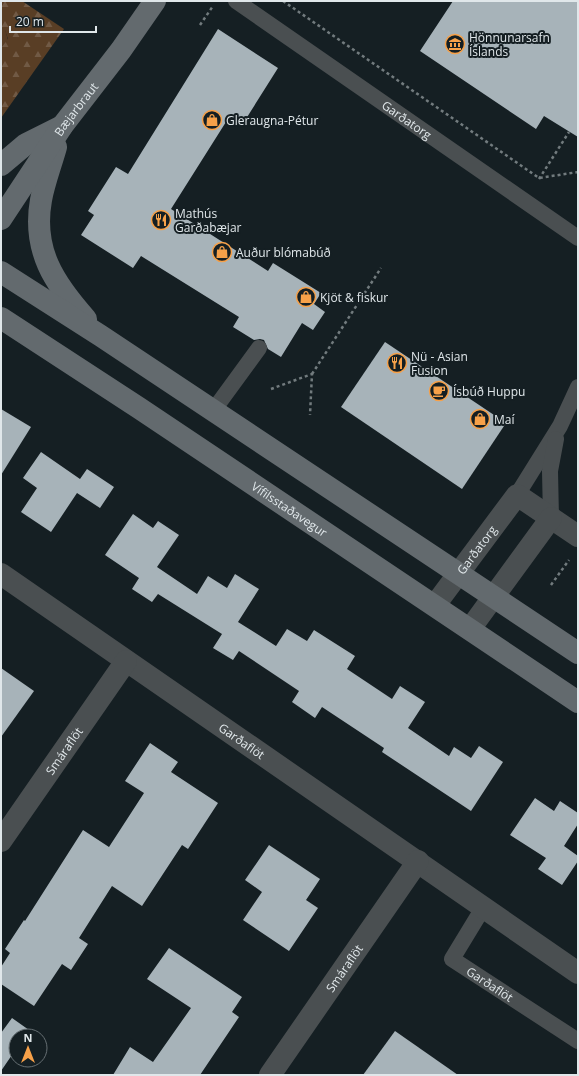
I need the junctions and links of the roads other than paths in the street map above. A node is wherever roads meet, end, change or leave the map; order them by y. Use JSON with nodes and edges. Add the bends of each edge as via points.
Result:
{"nodes":[{"id":1,"x":155,"y":1,"type":"edge"},
{"id":2,"x":236,"y":1,"type":"edge"},
{"id":3,"x":63,"y":125,"type":"junction"},
{"id":4,"x":1,"y":165,"type":"edge"},
{"id":5,"x":1,"y":219,"type":"edge"},
{"id":6,"x":578,"y":238,"type":"edge"},
{"id":7,"x":1,"y":272,"type":"edge"},
{"id":8,"x":1,"y":318,"type":"edge"},
{"id":9,"x":101,"y":336,"type":"junction"},
{"id":10,"x":259,"y":348,"type":"dead end"},
{"id":11,"x":578,"y":387,"type":"edge"},
{"id":12,"x":213,"y":410,"type":"junction"},
{"id":13,"x":560,"y":426,"type":"junction"},
{"id":14,"x":517,"y":494,"type":"junction"},
{"id":15,"x":551,"y":518,"type":"junction"},
{"id":16,"x":578,"y":536,"type":"edge"},
{"id":17,"x":1,"y":574,"type":"edge"},
{"id":18,"x":458,"y":575,"type":"junction"},
{"id":19,"x":493,"y":598,"type":"junction"},
{"id":20,"x":435,"y":605,"type":"junction"},
{"id":21,"x":470,"y":629,"type":"junction"},
{"id":22,"x":578,"y":653,"type":"edge"},
{"id":23,"x":126,"y":661,"type":"junction"},
{"id":24,"x":578,"y":702,"type":"edge"},
{"id":25,"x":1,"y":841,"type":"edge"},
{"id":26,"x":418,"y":861,"type":"junction"},
{"id":27,"x":483,"y":908,"type":"junction"},
{"id":28,"x":578,"y":973,"type":"edge"},
{"id":29,"x":578,"y":1041,"type":"edge"},
{"id":30,"x":270,"y":1075,"type":"edge"}],
"edges":[{"from":1,"to":3,"type":"main road","name":"Bæjarbraut"},
{"from":2,"to":6,"type":"lane","name":"Garðatorg"},
{"from":3,"to":4,"type":"main road","via":[[26,144]]},
{"from":3,"to":5,"type":"main road","name":"Bæjarbraut"},
{"from":3,"to":9,"type":"main road","via":[[41,199],[40,239],[44,258],[53,277],[70,302]]},
{"from":7,"to":9,"type":"main road"},
{"from":8,"to":20,"type":"main road","name":"Vífilsstaðavegur"},
{"from":9,"to":12,"type":"main road"},
{"from":10,"to":12,"type":"lane"},
{"from":11,"to":13,"type":"lane","name":"Garðatorg"},
{"from":12,"to":18,"type":"main road"},
{"from":13,"to":14,"type":"lane","name":"Garðatorg"},
{"from":13,"to":15,"type":"lane","name":"Garðatorg","via":[[550,472]]},
{"from":14,"to":15,"type":"street"},
{"from":14,"to":18,"type":"street","name":"Garðatorg"},
{"from":15,"to":16,"type":"street"},
{"from":15,"to":19,"type":"street"},
{"from":17,"to":23,"type":"street","name":"Garðaflöt"},
{"from":18,"to":19,"type":"main road"},
{"from":18,"to":20,"type":"street","name":"Garðatorg"},
{"from":19,"to":21,"type":"street"},
{"from":19,"to":22,"type":"main road"},
{"from":20,"to":21,"type":"main road","name":"Vífilsstaðavegur"},
{"from":21,"to":24,"type":"main road","name":"Vífilsstaðavegur"},
{"from":23,"to":25,"type":"street","name":"Smáraflöt"},
{"from":23,"to":26,"type":"street","name":"Garðaflöt"},
{"from":26,"to":27,"type":"street","name":"Garðaflöt"},
{"from":26,"to":30,"type":"street","name":"Smáraflöt"},
{"from":27,"to":28,"type":"street","name":"Garðaflöt"},
{"from":27,"to":29,"type":"lane","name":"Garðaflöt","via":[[452,959]]}]}
